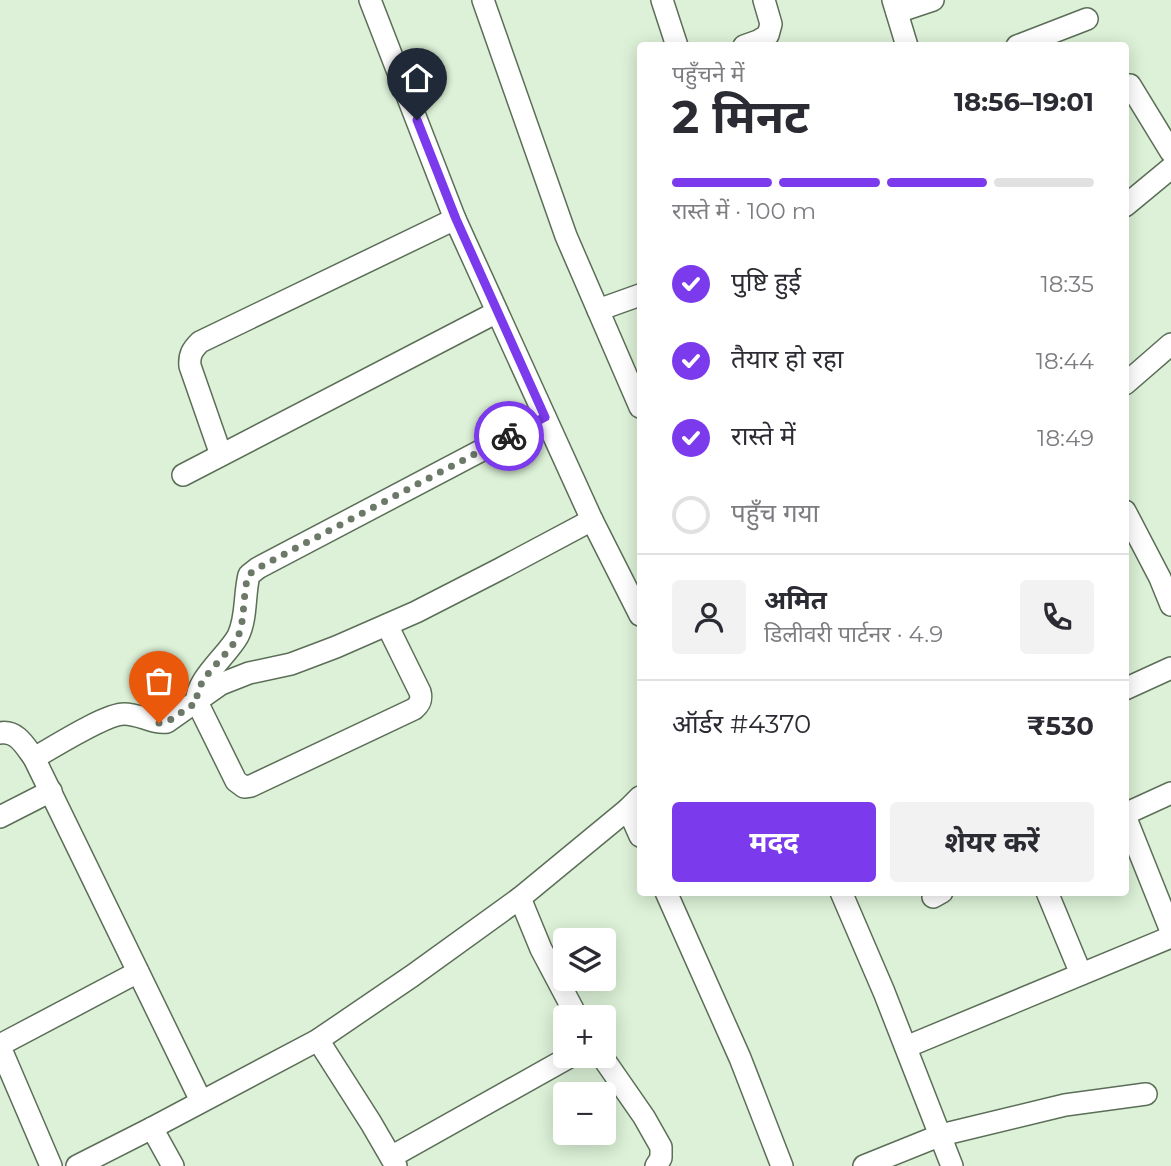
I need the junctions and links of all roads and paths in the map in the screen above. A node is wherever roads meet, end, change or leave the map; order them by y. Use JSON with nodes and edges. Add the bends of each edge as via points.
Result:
{"nodes":[{"id":1,"x":370,"y":0,"type":"edge"},
{"id":2,"x":483,"y":0,"type":"edge"},
{"id":3,"x":662,"y":0,"type":"edge"},
{"id":4,"x":764,"y":0,"type":"edge"},
{"id":5,"x":933,"y":0,"type":"edge"},
{"id":6,"x":895,"y":6,"type":"edge"},
{"id":7,"x":1087,"y":19,"type":"dead end"},
{"id":8,"x":676,"y":42,"type":"edge"},
{"id":9,"x":755,"y":42,"type":"edge"},
{"id":10,"x":906,"y":42,"type":"edge"},
{"id":11,"x":1027,"y":42,"type":"edge"},
{"id":12,"x":1130,"y":85,"type":"dead end"},
{"id":13,"x":1171,"y":152,"type":"edge"},
{"id":14,"x":1171,"y":168,"type":"edge"},
{"id":15,"x":1129,"y":203,"type":"edge"},
{"id":16,"x":456,"y":219,"type":"junction"},
{"id":17,"x":637,"y":296,"type":"edge"},
{"id":18,"x":598,"y":310,"type":"junction"},
{"id":19,"x":497,"y":312,"type":"junction"},
{"id":20,"x":1171,"y":344,"type":"edge"},
{"id":21,"x":1129,"y":381,"type":"edge"},
{"id":22,"x":637,"y":400,"type":"edge"},
{"id":23,"x":545,"y":417,"type":"junction"},
{"id":24,"x":222,"y":455,"type":"junction"},
{"id":25,"x":183,"y":475,"type":"dead end"},
{"id":26,"x":1129,"y":519,"type":"edge"},
{"id":27,"x":592,"y":520,"type":"junction"},
{"id":28,"x":1171,"y":605,"type":"edge"},
{"id":29,"x":637,"y":609,"type":"edge"},
{"id":30,"x":387,"y":625,"type":"junction"},
{"id":31,"x":1171,"y":668,"type":"edge"},
{"id":32,"x":1129,"y":687,"type":"edge"},
{"id":33,"x":197,"y":702,"type":"junction"},
{"id":34,"x":0,"y":733,"type":"edge"},
{"id":35,"x":34,"y":758,"type":"junction"},
{"id":36,"x":51,"y":791,"type":"junction"},
{"id":37,"x":1171,"y":793,"type":"edge"},
{"id":38,"x":634,"y":803,"type":"edge"},
{"id":39,"x":1129,"y":813,"type":"edge"},
{"id":40,"x":0,"y":817,"type":"edge"},
{"id":41,"x":1129,"y":825,"type":"edge"},
{"id":42,"x":668,"y":896,"type":"edge"},
{"id":43,"x":843,"y":896,"type":"edge"},
{"id":44,"x":1049,"y":896,"type":"edge"},
{"id":45,"x":520,"y":898,"type":"junction"},
{"id":46,"x":1170,"y":925,"type":"edge"},
{"id":47,"x":138,"y":972,"type":"junction"},
{"id":48,"x":1081,"y":975,"type":"junction"},
{"id":49,"x":571,"y":1005,"type":"edge"},
{"id":50,"x":318,"y":1040,"type":"junction"},
{"id":51,"x":0,"y":1046,"type":"edge"},
{"id":52,"x":906,"y":1047,"type":"junction"},
{"id":53,"x":553,"y":1067,"type":"edge"},
{"id":54,"x":610,"y":1068,"type":"edge"},
{"id":55,"x":1146,"y":1094,"type":"dead end"},
{"id":56,"x":201,"y":1101,"type":"junction"},
{"id":57,"x":152,"y":1128,"type":"junction"},
{"id":58,"x":941,"y":1135,"type":"junction"},
{"id":59,"x":394,"y":1162,"type":"edge"},
{"id":60,"x":51,"y":1166,"type":"edge"},
{"id":61,"x":77,"y":1166,"type":"edge"},
{"id":62,"x":173,"y":1166,"type":"edge"},
{"id":63,"x":656,"y":1166,"type":"edge"},
{"id":64,"x":782,"y":1166,"type":"edge"},
{"id":65,"x":864,"y":1166,"type":"edge"},
{"id":66,"x":952,"y":1166,"type":"edge"}],
"edges":[{"from":1,"to":16,"type":"street"},
{"from":2,"to":18,"type":"street","via":[[566,236]]},
{"from":3,"to":8,"type":"street"},
{"from":4,"to":9,"type":"street","via":[[771,24],[768,35]]},
{"from":5,"to":6,"type":"street"},
{"from":6,"to":10,"type":"street"},
{"from":7,"to":11,"type":"street"},
{"from":12,"to":13,"type":"street"},
{"from":14,"to":15,"type":"street"},
{"from":16,"to":19,"type":"street"},
{"from":16,"to":24,"type":"street","via":[[192,349],[190,366]]},
{"from":17,"to":18,"type":"street"},
{"from":18,"to":22,"type":"street"},
{"from":19,"to":23,"type":"street"},
{"from":19,"to":24,"type":"street"},
{"from":20,"to":21,"type":"street"},
{"from":23,"to":27,"type":"street"},
{"from":23,"to":33,"type":"street","via":[[249,575],[239,634],[196,693]]},
{"from":24,"to":25,"type":"street"},
{"from":26,"to":28,"type":"street"},
{"from":27,"to":29,"type":"street"},
{"from":27,"to":30,"type":"street"},
{"from":30,"to":33,"type":"street","via":[[291,664],[221,684]]},
{"from":30,"to":33,"type":"street","via":[[420,692],[419,705],[251,786],[236,781]]},
{"from":31,"to":32,"type":"street"},
{"from":33,"to":35,"type":"street","via":[[167,722],[121,714],[105,719]]},
{"from":34,"to":35,"type":"street","via":[[17,735]]},
{"from":35,"to":36,"type":"street"},
{"from":36,"to":40,"type":"street"},
{"from":36,"to":47,"type":"street"},
{"from":37,"to":39,"type":"street"},
{"from":38,"to":45,"type":"street"},
{"from":41,"to":46,"type":"street"},
{"from":42,"to":64,"type":"street"},
{"from":43,"to":52,"type":"street"},
{"from":44,"to":48,"type":"street"},
{"from":45,"to":49,"type":"street"},
{"from":45,"to":50,"type":"street"},
{"from":46,"to":48,"type":"street"},
{"from":47,"to":51,"type":"street"},
{"from":47,"to":56,"type":"street"},
{"from":48,"to":52,"type":"street"},
{"from":50,"to":56,"type":"street"},
{"from":50,"to":59,"type":"street"},
{"from":51,"to":60,"type":"street"},
{"from":52,"to":58,"type":"street"},
{"from":53,"to":59,"type":"street"},
{"from":54,"to":63,"type":"street","via":[[661,1147]]},
{"from":55,"to":58,"type":"street","via":[[1065,1105]]},
{"from":56,"to":57,"type":"street"},
{"from":57,"to":61,"type":"street"},
{"from":57,"to":62,"type":"street"},
{"from":58,"to":65,"type":"street"},
{"from":58,"to":66,"type":"street"}]}
